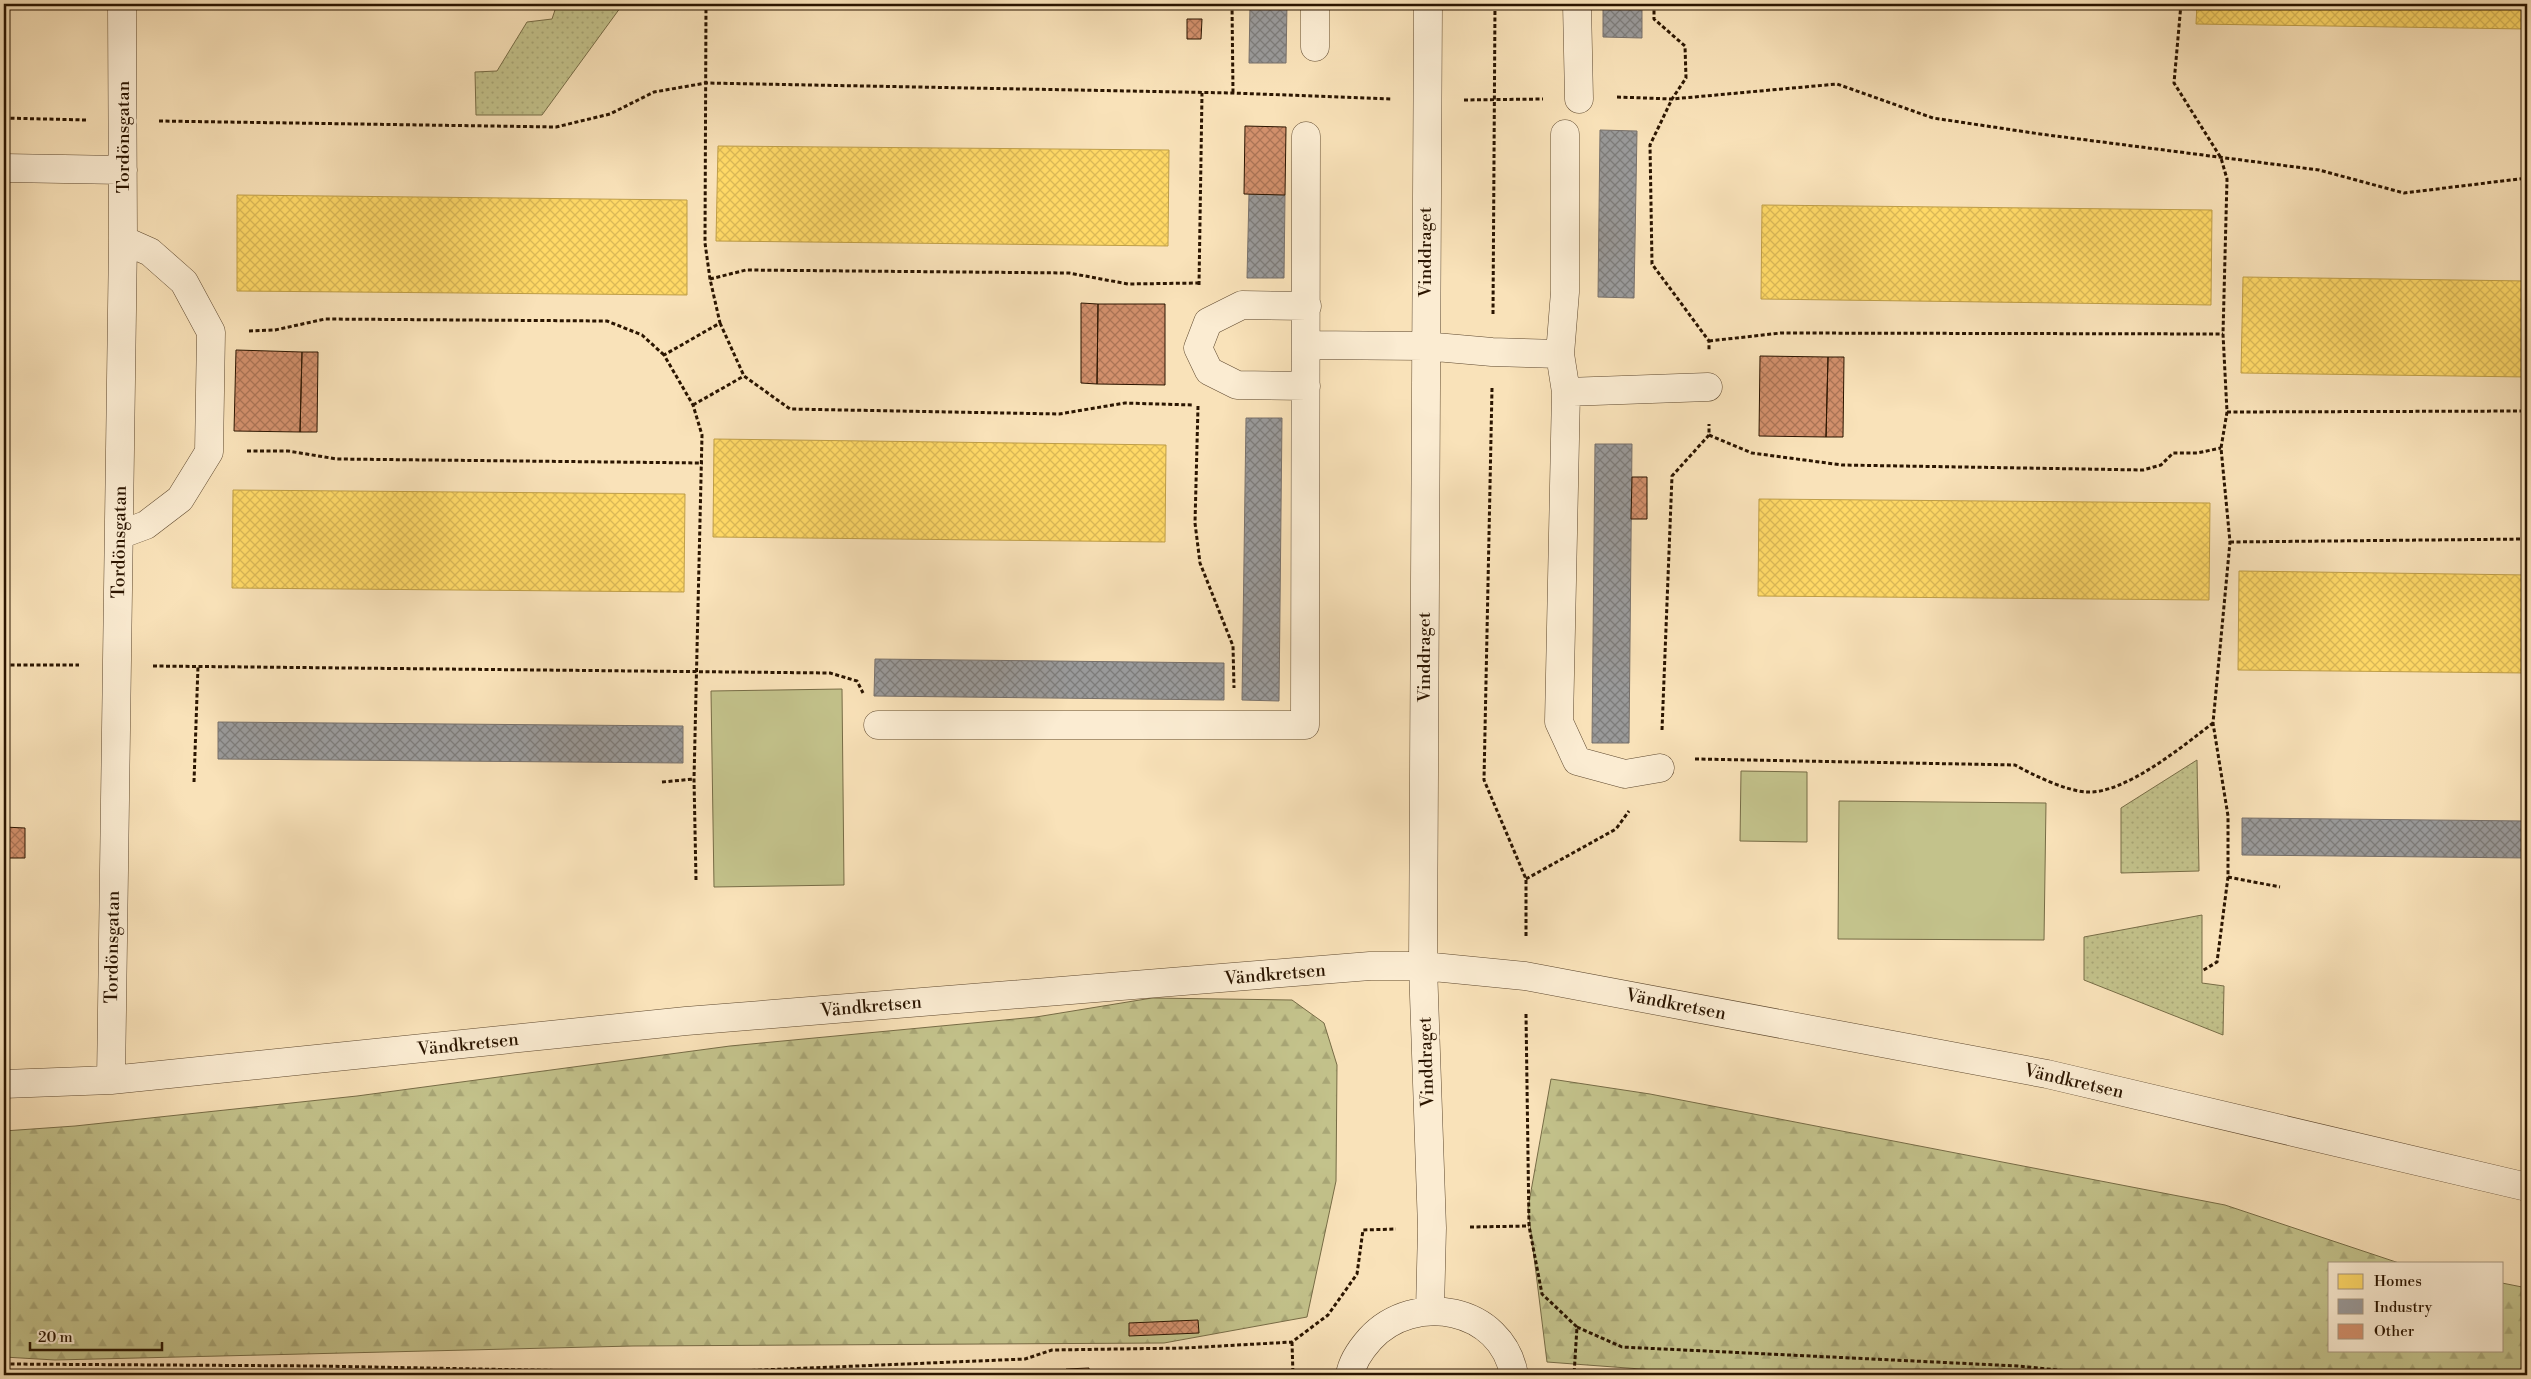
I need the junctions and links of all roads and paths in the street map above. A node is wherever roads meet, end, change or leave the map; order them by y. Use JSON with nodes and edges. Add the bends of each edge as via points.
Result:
{"nodes":[{"id":1,"x":122,"y":4,"type":"edge"},
{"id":2,"x":706,"y":4,"type":"edge"},
{"id":3,"x":1232,"y":4,"type":"edge"},
{"id":4,"x":1316,"y":4,"type":"edge"},
{"id":5,"x":1428,"y":4,"type":"edge"},
{"id":6,"x":1495,"y":4,"type":"edge"},
{"id":7,"x":1577,"y":4,"type":"edge"},
{"id":8,"x":2181,"y":4,"type":"edge"},
{"id":9,"x":1315,"y":46,"type":"dead end"},
{"id":10,"x":706,"y":83,"type":"junction"},
{"id":11,"x":1202,"y":93,"type":"junction"},
{"id":12,"x":1233,"y":93,"type":"junction"},
{"id":13,"x":1579,"y":98,"type":"junction"},
{"id":14,"x":1426,"y":100,"type":"junction"},
{"id":15,"x":1495,"y":101,"type":"junction"},
{"id":16,"x":4,"y":118,"type":"edge"},
{"id":17,"x":123,"y":120,"type":"junction"},
{"id":18,"x":1565,"y":134,"type":"dead end"},
{"id":19,"x":1306,"y":136,"type":"dead end"},
{"id":20,"x":2221,"y":158,"type":"junction"},
{"id":21,"x":4,"y":168,"type":"edge"},
{"id":22,"x":123,"y":170,"type":"junction"},
{"id":23,"x":2527,"y":178,"type":"edge"},
{"id":24,"x":123,"y":240,"type":"junction"},
{"id":25,"x":710,"y":280,"type":"junction"},
{"id":26,"x":1199,"y":283,"type":"junction"},
{"id":27,"x":1306,"y":306,"type":"junction"},
{"id":28,"x":720,"y":323,"type":"junction"},
{"id":29,"x":211,"y":332,"type":"junction"},
{"id":30,"x":2223,"y":334,"type":"junction"},
{"id":31,"x":1709,"y":340,"type":"dead end"},
{"id":32,"x":1306,"y":345,"type":"junction"},
{"id":33,"x":1424,"y":346,"type":"junction"},
{"id":34,"x":1198,"y":348,"type":"junction"},
{"id":35,"x":1492,"y":352,"type":"junction"},
{"id":36,"x":1560,"y":354,"type":"junction"},
{"id":37,"x":664,"y":355,"type":"junction"},
{"id":38,"x":744,"y":376,"type":"junction"},
{"id":39,"x":1306,"y":386,"type":"junction"},
{"id":40,"x":1708,"y":387,"type":"dead end"},
{"id":41,"x":1566,"y":392,"type":"junction"},
{"id":42,"x":693,"y":405,"type":"junction"},
{"id":43,"x":1198,"y":406,"type":"junction"},
{"id":44,"x":2527,"y":411,"type":"edge"},
{"id":45,"x":2227,"y":412,"type":"junction"},
{"id":46,"x":1709,"y":435,"type":"dead end"},
{"id":47,"x":2221,"y":448,"type":"junction"},
{"id":48,"x":209,"y":452,"type":"junction"},
{"id":49,"x":703,"y":463,"type":"junction"},
{"id":50,"x":119,"y":535,"type":"junction"},
{"id":51,"x":2527,"y":539,"type":"edge"},
{"id":52,"x":2230,"y":542,"type":"junction"},
{"id":53,"x":4,"y":665,"type":"edge"},
{"id":54,"x":198,"y":666,"type":"junction"},
{"id":55,"x":117,"y":667,"type":"junction"},
{"id":56,"x":698,"y":672,"type":"junction"},
{"id":57,"x":2213,"y":723,"type":"junction"},
{"id":58,"x":1234,"y":724,"type":"junction"},
{"id":59,"x":878,"y":726,"type":"joint"},
{"id":60,"x":1660,"y":768,"type":"junction"},
{"id":61,"x":694,"y":779,"type":"junction"},
{"id":62,"x":194,"y":782,"type":"dead end"},
{"id":63,"x":662,"y":782,"type":"dead end"},
{"id":64,"x":2228,"y":877,"type":"junction"},
{"id":65,"x":1526,"y":879,"type":"junction"},
{"id":66,"x":696,"y":880,"type":"dead end"},
{"id":67,"x":2280,"y":887,"type":"dead end"},
{"id":68,"x":1423,"y":966,"type":"junction"},
{"id":69,"x":2202,"y":971,"type":"dead end"},
{"id":70,"x":1525,"y":976,"type":"junction"},
{"id":71,"x":111,"y":1080,"type":"junction"},
{"id":72,"x":4,"y":1084,"type":"edge"},
{"id":73,"x":2527,"y":1187,"type":"edge"},
{"id":74,"x":1529,"y":1226,"type":"junction"},
{"id":75,"x":1432,"y":1228,"type":"junction"},
{"id":76,"x":1430,"y":1310,"type":"junction"},
{"id":77,"x":1577,"y":1328,"type":"junction"},
{"id":78,"x":1292,"y":1342,"type":"junction"},
{"id":79,"x":4,"y":1364,"type":"edge"},
{"id":80,"x":1293,"y":1375,"type":"edge"},
{"id":81,"x":1350,"y":1375,"type":"edge"},
{"id":82,"x":1514,"y":1375,"type":"edge"},
{"id":83,"x":1574,"y":1375,"type":"edge"},
{"id":84,"x":2107,"y":1375,"type":"edge"}],
"edges":[{"from":1,"to":17,"type":"street","name":"Tordönsgatan"},
{"from":2,"to":10,"type":"path"},
{"from":3,"to":12,"type":"path"},
{"from":4,"to":9,"type":"street"},
{"from":5,"to":14,"type":"street","name":"Vinddraget"},
{"from":6,"to":15,"type":"path"},
{"from":7,"to":13,"type":"street"},
{"from":8,"to":20,"type":"path","via":[[2174,83]]},
{"from":10,"to":11,"type":"path"},
{"from":10,"to":17,"type":"path","via":[[654,92],[610,114],[556,127]]},
{"from":10,"to":25,"type":"path","via":[[705,243]]},
{"from":11,"to":12,"type":"path"},
{"from":11,"to":26,"type":"path"},
{"from":12,"to":14,"type":"path"},
{"from":13,"to":15,"type":"path"},
{"from":13,"to":20,"type":"path","via":[[1672,99],[1837,84],[1933,118]]},
{"from":14,"to":15,"type":"path"},
{"from":14,"to":33,"type":"street","name":"Vinddraget"},
{"from":15,"to":35,"type":"path"},
{"from":16,"to":17,"type":"path"},
{"from":17,"to":22,"type":"street","name":"Tordönsgatan"},
{"from":18,"to":36,"type":"street","via":[[1565,292]]},
{"from":19,"to":27,"type":"street"},
{"from":20,"to":23,"type":"path","via":[[2319,170],[2404,193]]},
{"from":20,"to":30,"type":"path","via":[[2227,179]]},
{"from":21,"to":22,"type":"street"},
{"from":22,"to":24,"type":"street","name":"Tordönsgatan"},
{"from":24,"to":29,"type":"street","via":[[150,252],[184,282]]},
{"from":24,"to":50,"type":"street","name":"Tordönsgatan"},
{"from":25,"to":26,"type":"path","via":[[746,270],[1069,274],[1128,284]]},
{"from":25,"to":28,"type":"path"},
{"from":26,"to":34,"type":"path"},
{"from":27,"to":32,"type":"street"},
{"from":27,"to":34,"type":"street","via":[[1242,305],[1208,322]]},
{"from":28,"to":37,"type":"path"},
{"from":28,"to":38,"type":"path"},
{"from":29,"to":37,"type":"path","via":[[275,330],[324,319],[607,321],[642,335]]},
{"from":29,"to":48,"type":"street"},
{"from":30,"to":31,"type":"path","via":[[1781,333]]},
{"from":30,"to":45,"type":"path"},
{"from":32,"to":33,"type":"street"},
{"from":32,"to":39,"type":"street"},
{"from":33,"to":35,"type":"street"},
{"from":33,"to":68,"type":"street","name":"Vinddraget"},
{"from":34,"to":39,"type":"street","via":[[1209,371],[1237,385]]},
{"from":34,"to":43,"type":"path"},
{"from":35,"to":36,"type":"street"},
{"from":35,"to":65,"type":"path","via":[[1484,780]]},
{"from":36,"to":41,"type":"street"},
{"from":37,"to":42,"type":"path"},
{"from":38,"to":42,"type":"path"},
{"from":38,"to":43,"type":"path","via":[[790,409],[1059,414],[1125,403]]},
{"from":39,"to":58,"type":"street","via":[[1305,725]]},
{"from":40,"to":41,"type":"street"},
{"from":41,"to":60,"type":"street","via":[[1559,722],[1577,761],[1624,774]]},
{"from":42,"to":49,"type":"path","via":[[702,435]]},
{"from":43,"to":58,"type":"path","via":[[1195,523],[1200,562],[1233,646]]},
{"from":44,"to":45,"type":"path"},
{"from":45,"to":47,"type":"path"},
{"from":46,"to":47,"type":"path","via":[[1752,453],[1851,465],[2143,470],[2161,465],[2173,453]]},
{"from":47,"to":52,"type":"path"},
{"from":48,"to":49,"type":"path","via":[[288,451],[337,459]]},
{"from":48,"to":50,"type":"street","via":[[180,498],[146,526]]},
{"from":49,"to":56,"type":"path"},
{"from":50,"to":55,"type":"street","name":"Tordönsgatan"},
{"from":51,"to":52,"type":"path"},
{"from":52,"to":57,"type":"path"},
{"from":53,"to":55,"type":"path"},
{"from":54,"to":55,"type":"path"},
{"from":54,"to":56,"type":"path"},
{"from":54,"to":62,"type":"path"},
{"from":55,"to":71,"type":"street","name":"Tordönsgatan"},
{"from":56,"to":59,"type":"path","via":[[830,673],[857,681]]},
{"from":56,"to":61,"type":"path"},
{"from":57,"to":60,"type":"path","via":[[2164,760],[2121,784],[2087,792],[2038,778],[2015,765],[1691,759]]},
{"from":57,"to":64,"type":"path","via":[[2228,816]]},
{"from":58,"to":59,"type":"street"},
{"from":60,"to":65,"type":"path","via":[[1616,829]]},
{"from":61,"to":63,"type":"path"},
{"from":61,"to":66,"type":"path"},
{"from":64,"to":67,"type":"path"},
{"from":64,"to":69,"type":"path","via":[[2218,962]]},
{"from":65,"to":70,"type":"path"},
{"from":68,"to":70,"type":"street","name":"Vändkretsen"},
{"from":68,"to":71,"type":"street","name":"Vändkretsen","via":[[1370,966],[686,1021]]},
{"from":68,"to":75,"type":"street","name":"Vinddraget"},
{"from":70,"to":73,"type":"street","name":"Vändkretsen","via":[[2047,1074]]},
{"from":70,"to":74,"type":"path"},
{"from":71,"to":72,"type":"street","name":"Vändkretsen"},
{"from":74,"to":75,"type":"path"},
{"from":74,"to":77,"type":"path","via":[[1542,1294]]},
{"from":75,"to":76,"type":"street","name":"Vinddraget"},
{"from":75,"to":78,"type":"path","via":[[1363,1230],[1356,1274],[1328,1315]]},
{"from":76,"to":81,"type":"street","via":[[1404,1315],[1380,1327],[1363,1347]]},
{"from":76,"to":82,"type":"street","via":[[1456,1313],[1480,1324],[1500,1342]]},
{"from":77,"to":83,"type":"path"},
{"from":77,"to":84,"type":"path","via":[[1622,1347],[2018,1366]]},
{"from":78,"to":79,"type":"path","via":[[1052,1350],[1025,1359],[690,1373]]},
{"from":78,"to":80,"type":"path"}]}
